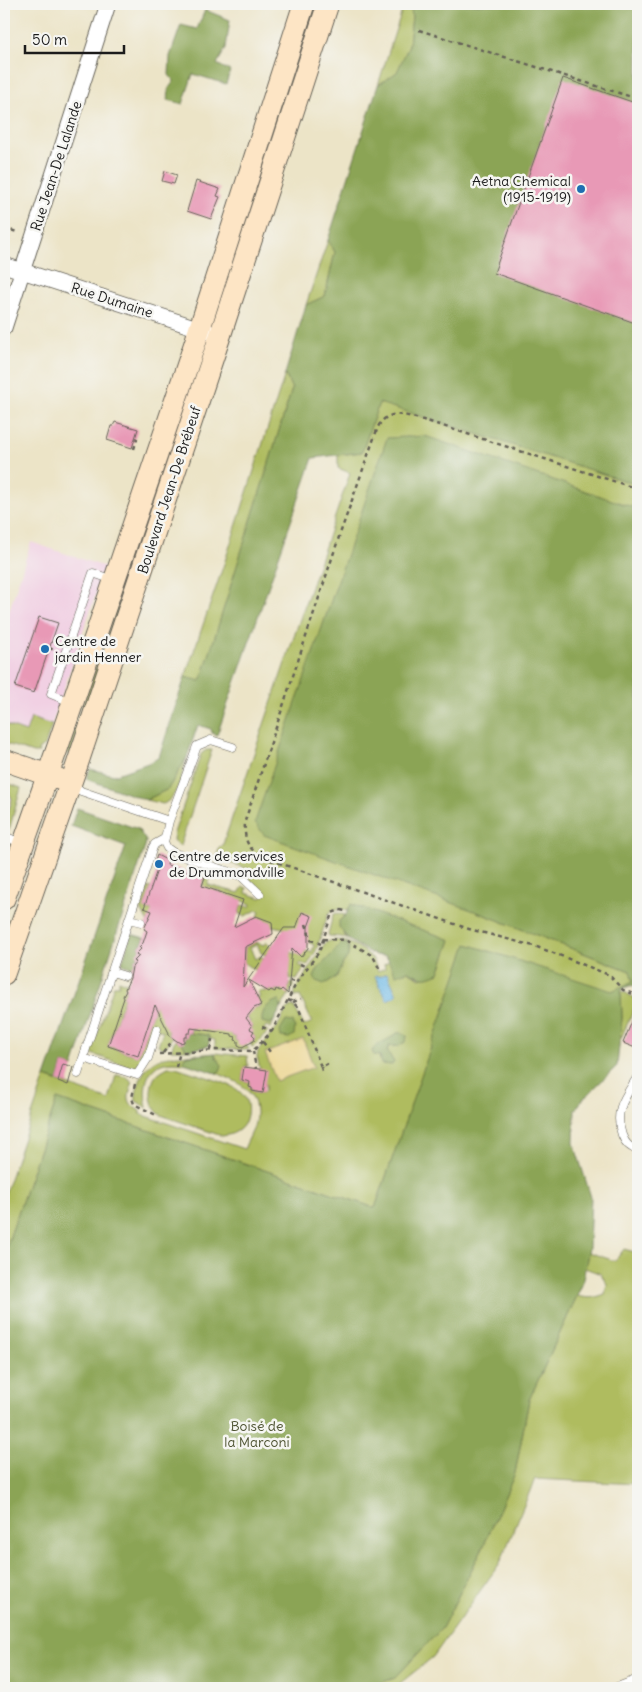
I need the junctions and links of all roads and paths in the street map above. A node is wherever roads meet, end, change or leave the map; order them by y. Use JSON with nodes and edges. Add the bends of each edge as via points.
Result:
{"nodes":[{"id":1,"x":108,"y":4,"type":"edge"},
{"id":2,"x":304,"y":4,"type":"edge"},
{"id":3,"x":328,"y":4,"type":"edge"},
{"id":4,"x":419,"y":30,"type":"dead end"},
{"id":5,"x":638,"y":99,"type":"edge"},
{"id":6,"x":4,"y":228,"type":"edge"},
{"id":7,"x":17,"y":232,"type":"dead end"},
{"id":8,"x":4,"y":265,"type":"edge"},
{"id":9,"x":22,"y":271,"type":"junction"},
{"id":10,"x":4,"y":328,"type":"edge"},
{"id":11,"x":200,"y":328,"type":"junction"},
{"id":12,"x":220,"y":336,"type":"junction"},
{"id":13,"x":135,"y":438,"type":"dead end"},
{"id":14,"x":134,"y":449,"type":"dead end"},
{"id":15,"x":638,"y":490,"type":"edge"},
{"id":16,"x":114,"y":580,"type":"junction"},
{"id":17,"x":72,"y":635,"type":"junction"},
{"id":18,"x":87,"y":641,"type":"junction"},
{"id":19,"x":49,"y":648,"type":"dead end"},
{"id":20,"x":55,"y":650,"type":"dead end"},
{"id":21,"x":73,"y":703,"type":"junction"},
{"id":22,"x":233,"y":747,"type":"dead end"},
{"id":23,"x":4,"y":760,"type":"edge"},
{"id":24,"x":47,"y":775,"type":"junction"},
{"id":25,"x":71,"y":783,"type":"junction"},
{"id":26,"x":169,"y":821,"type":"junction"},
{"id":27,"x":164,"y":839,"type":"junction"},
{"id":28,"x":14,"y":850,"type":"edge"},
{"id":29,"x":5,"y":893,"type":"edge"},
{"id":30,"x":260,"y":894,"type":"dead end"},
{"id":31,"x":346,"y":911,"type":"dead end"},
{"id":32,"x":129,"y":919,"type":"junction"},
{"id":33,"x":141,"y":922,"type":"dead end"},
{"id":34,"x":306,"y":924,"type":"dead end"},
{"id":35,"x":323,"y":939,"type":"junction"},
{"id":36,"x":321,"y":944,"type":"junction"},
{"id":37,"x":300,"y":964,"type":"dead end"},
{"id":38,"x":307,"y":967,"type":"junction"},
{"id":39,"x":380,"y":970,"type":"dead end"},
{"id":40,"x":112,"y":972,"type":"junction"},
{"id":41,"x":4,"y":974,"type":"edge"},
{"id":42,"x":125,"y":976,"type":"dead end"},
{"id":43,"x":290,"y":981,"type":"dead end"},
{"id":44,"x":298,"y":982,"type":"junction"},
{"id":45,"x":638,"y":996,"type":"edge"},
{"id":46,"x":301,"y":999,"type":"dead end"},
{"id":47,"x":288,"y":1000,"type":"junction"},
{"id":48,"x":293,"y":1002,"type":"junction"},
{"id":49,"x":262,"y":1027,"type":"dead end"},
{"id":50,"x":157,"y":1029,"type":"dead end"},
{"id":51,"x":272,"y":1031,"type":"junction"},
{"id":52,"x":212,"y":1039,"type":"dead end"},
{"id":53,"x":172,"y":1041,"type":"dead end"},
{"id":54,"x":263,"y":1042,"type":"junction"},
{"id":55,"x":250,"y":1046,"type":"dead end"},
{"id":56,"x":210,"y":1050,"type":"junction"},
{"id":57,"x":180,"y":1052,"type":"junction"},
{"id":58,"x":252,"y":1052,"type":"junction"},
{"id":59,"x":270,"y":1052,"type":"dead end"},
{"id":60,"x":163,"y":1053,"type":"junction"},
{"id":61,"x":83,"y":1058,"type":"junction"},
{"id":62,"x":148,"y":1058,"type":"junction"},
{"id":63,"x":325,"y":1060,"type":"dead end"},
{"id":64,"x":176,"y":1067,"type":"dead end"},
{"id":65,"x":321,"y":1067,"type":"junction"},
{"id":66,"x":256,"y":1069,"type":"dead end"},
{"id":67,"x":322,"y":1072,"type":"dead end"},
{"id":68,"x":78,"y":1074,"type":"dead end"},
{"id":69,"x":137,"y":1076,"type":"junction"},
{"id":70,"x":638,"y":1076,"type":"edge"},
{"id":71,"x":156,"y":1115,"type":"dead end"},
{"id":72,"x":638,"y":1150,"type":"edge"},
{"id":73,"x":638,"y":1679,"type":"edge"},
{"id":74,"x":615,"y":1688,"type":"edge"}],
"edges":[{"from":1,"to":9,"type":"street","name":"Rue Jean-De Lalande"},
{"from":2,"to":11,"type":"main road","name":"Boulevard Jean-De Brébeuf"},
{"from":3,"to":12,"type":"main road","name":"Boulevard Jean-De Brébeuf"},
{"from":4,"to":5,"type":"path"},
{"from":6,"to":7,"type":"path"},
{"from":8,"to":9,"type":"street","name":"Rue Dumaine"},
{"from":9,"to":10,"type":"street","name":"Rue Jean-De Lalande"},
{"from":9,"to":11,"type":"street","name":"Rue Dumaine"},
{"from":11,"to":12,"type":"street","name":"Rue Dumaine"},
{"from":11,"to":16,"type":"main road","name":"Boulevard Jean-De Brébeuf"},
{"from":12,"to":25,"type":"main road","name":"Boulevard Jean-De Brébeuf"},
{"from":13,"to":14,"type":"path"},
{"from":15,"to":45,"type":"path","via":[[427,422],[398,414],[384,418],[340,531],[244,831],[249,847],[266,858],[469,929],[534,946],[609,975],[623,990]]},
{"from":16,"to":17,"type":"lane","via":[[93,573]]},
{"from":16,"to":18,"type":"main road","name":"Boulevard Jean-De Brébeuf"},
{"from":17,"to":18,"type":"lane"},
{"from":17,"to":21,"type":"lane","via":[[51,694]]},
{"from":18,"to":21,"type":"main road","name":"Boulevard Jean-De Brébeuf"},
{"from":19,"to":20,"type":"path"},
{"from":21,"to":24,"type":"main road","name":"Boulevard Jean-De Brébeuf"},
{"from":22,"to":26,"type":"lane","via":[[211,740],[197,746]]},
{"from":23,"to":24,"type":"main road"},
{"from":24,"to":25,"type":"main road"},
{"from":24,"to":28,"type":"main road","name":"Boulevard Jean-De Brébeuf"},
{"from":25,"to":26,"type":"lane","via":[[83,792]]},
{"from":25,"to":41,"type":"main road","name":"Boulevard Jean-De Brébeuf"},
{"from":26,"to":27,"type":"lane"},
{"from":27,"to":30,"type":"lane","via":[[170,851],[241,876]]},
{"from":27,"to":32,"type":"lane","via":[[153,848]]},
{"from":28,"to":29,"type":"main road","name":"Boulevard Jean-De Brébeuf"},
{"from":31,"to":35,"type":"path","via":[[332,913]]},
{"from":32,"to":33,"type":"lane"},
{"from":32,"to":40,"type":"lane"},
{"from":34,"to":36,"type":"path","via":[[311,940]]},
{"from":35,"to":36,"type":"path"},
{"from":35,"to":39,"type":"path","via":[[346,940],[372,956]]},
{"from":36,"to":38,"type":"path"},
{"from":37,"to":38,"type":"path"},
{"from":38,"to":44,"type":"path"},
{"from":40,"to":42,"type":"lane"},
{"from":40,"to":61,"type":"lane"},
{"from":43,"to":44,"type":"path"},
{"from":44,"to":47,"type":"path"},
{"from":46,"to":48,"type":"path"},
{"from":47,"to":48,"type":"path"},
{"from":47,"to":51,"type":"path"},
{"from":48,"to":65,"type":"path","via":[[299,1009]]},
{"from":49,"to":51,"type":"path"},
{"from":50,"to":62,"type":"lane"},
{"from":51,"to":54,"type":"path"},
{"from":52,"to":56,"type":"path"},
{"from":53,"to":60,"type":"path"},
{"from":54,"to":58,"type":"path"},
{"from":54,"to":59,"type":"path"},
{"from":55,"to":58,"type":"path"},
{"from":56,"to":57,"type":"path"},
{"from":56,"to":58,"type":"path"},
{"from":57,"to":60,"type":"path"},
{"from":57,"to":64,"type":"path"},
{"from":58,"to":66,"type":"path"},
{"from":60,"to":62,"type":"path"},
{"from":61,"to":68,"type":"lane"},
{"from":61,"to":69,"type":"lane"},
{"from":62,"to":69,"type":"lane"},
{"from":63,"to":65,"type":"path","via":[[327,1064]]},
{"from":65,"to":67,"type":"path"},
{"from":69,"to":71,"type":"path","via":[[132,1101]]},
{"from":70,"to":72,"type":"lane","via":[[620,1106],[618,1116],[624,1141],[630,1148]]},
{"from":73,"to":74,"type":"lane"}]}
